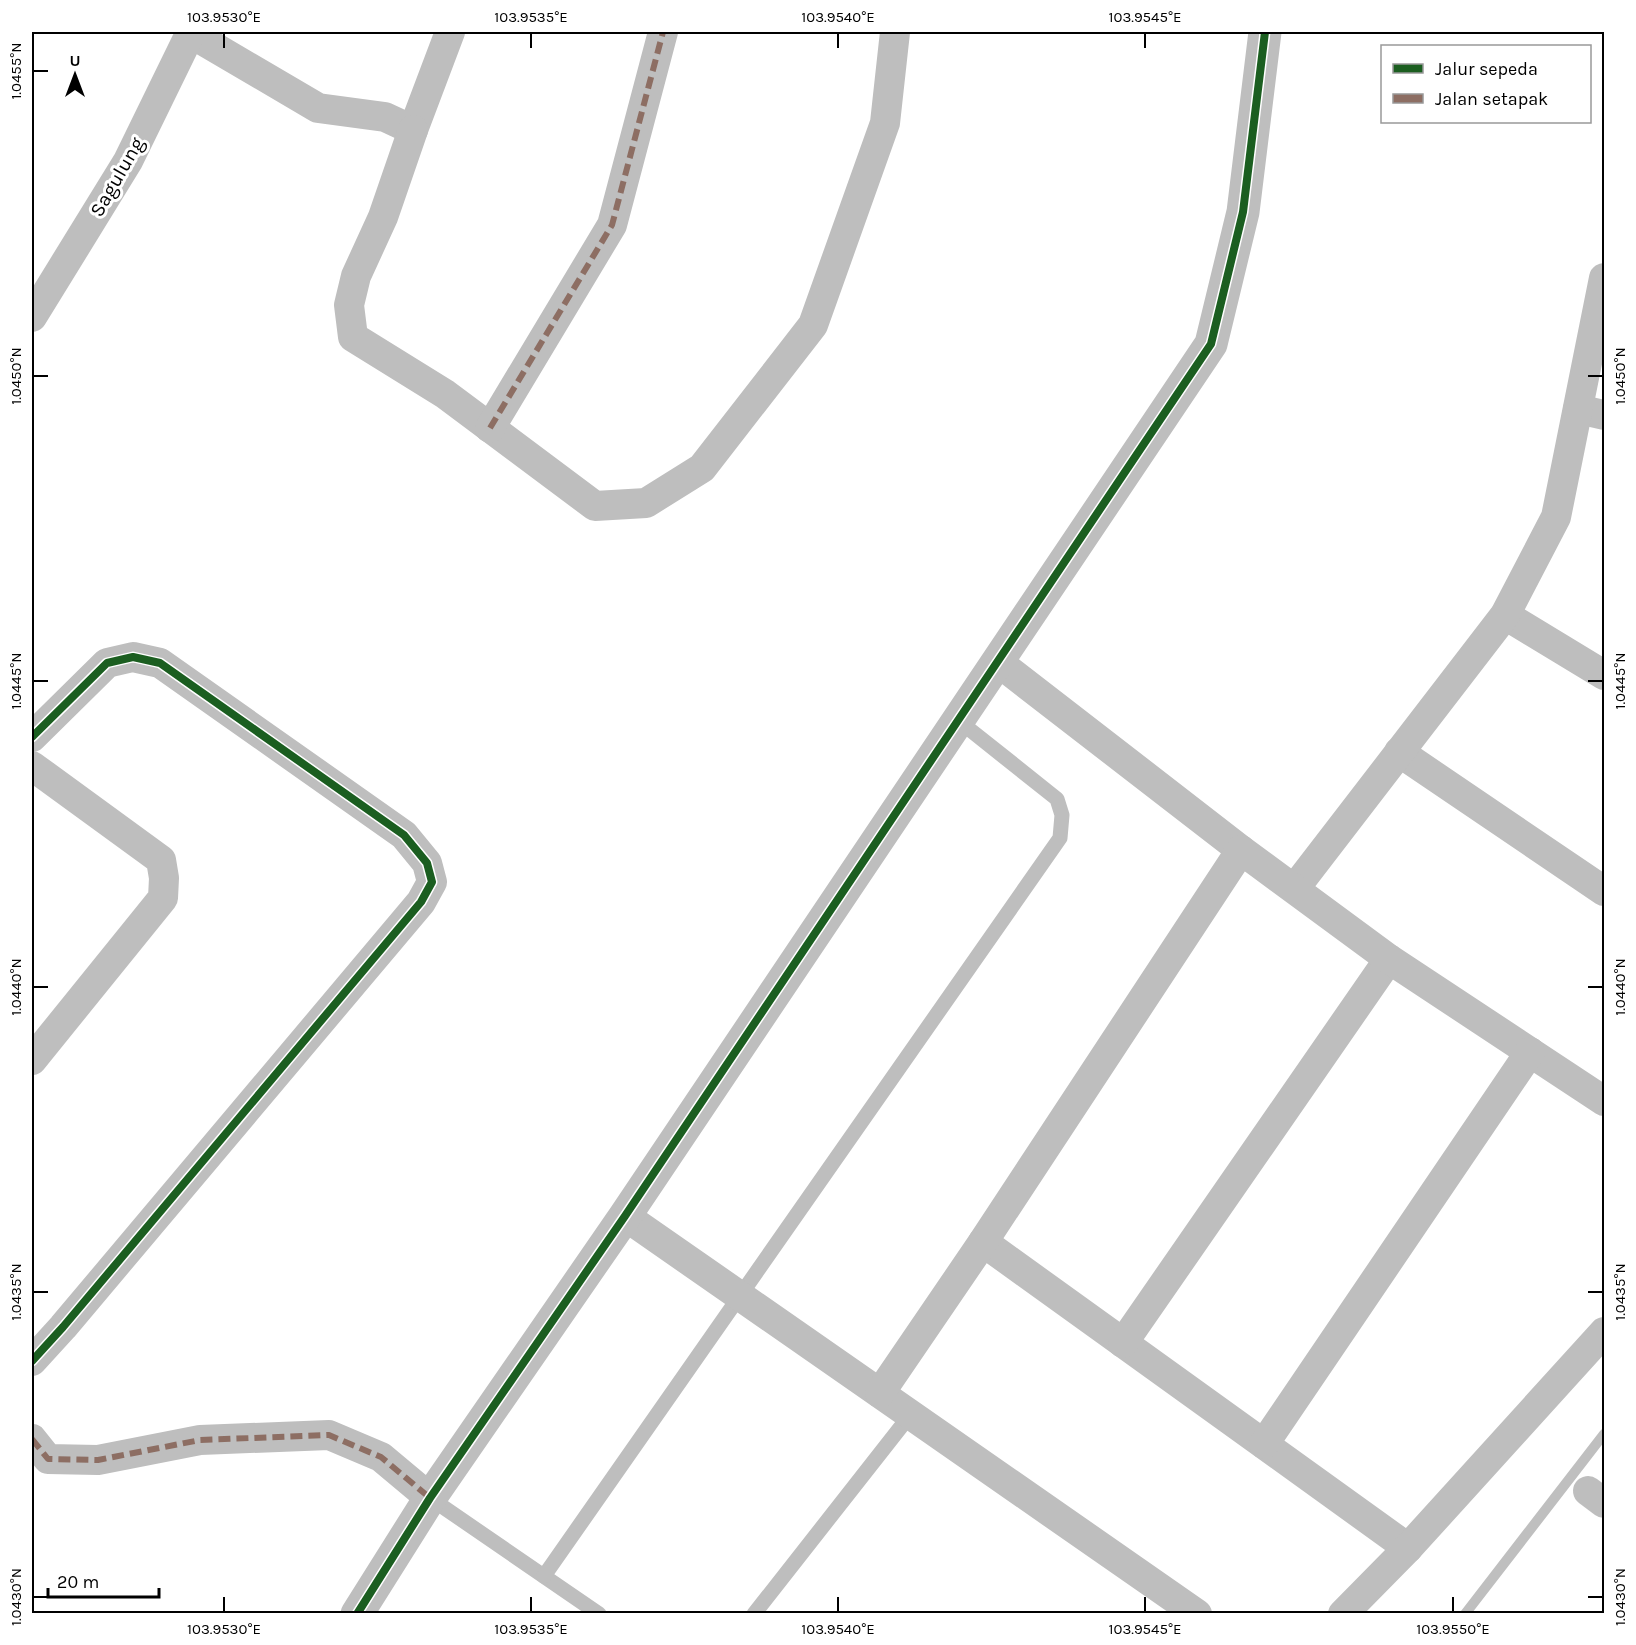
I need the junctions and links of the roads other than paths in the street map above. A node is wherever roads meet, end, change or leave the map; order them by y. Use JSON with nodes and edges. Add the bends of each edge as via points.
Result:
{"nodes":[{"id":1,"x":450,"y":32,"type":"edge"},
{"id":2,"x":663,"y":32,"type":"edge"},
{"id":3,"x":895,"y":32,"type":"edge"},
{"id":4,"x":1265,"y":32,"type":"edge"},
{"id":5,"x":191,"y":33,"type":"edge"},
{"id":6,"x":413,"y":130,"type":"junction"},
{"id":7,"x":1605,"y":278,"type":"edge"},
{"id":8,"x":32,"y":317,"type":"edge"},
{"id":9,"x":1591,"y":412,"type":"edge"},
{"id":10,"x":490,"y":428,"type":"junction"},
{"id":11,"x":1505,"y":615,"type":"junction"},
{"id":12,"x":998,"y":662,"type":"junction"},
{"id":13,"x":1605,"y":675,"type":"edge"},
{"id":14,"x":958,"y":721,"type":"junction"},
{"id":15,"x":32,"y":737,"type":"edge"},
{"id":16,"x":1399,"y":752,"type":"junction"},
{"id":17,"x":32,"y":766,"type":"edge"},
{"id":18,"x":1241,"y":850,"type":"junction"},
{"id":19,"x":1295,"y":888,"type":"junction"},
{"id":20,"x":1605,"y":891,"type":"edge"},
{"id":21,"x":1389,"y":959,"type":"junction"},
{"id":22,"x":1530,"y":1052,"type":"junction"},
{"id":23,"x":32,"y":1060,"type":"edge"},
{"id":24,"x":1605,"y":1101,"type":"edge"},
{"id":25,"x":626,"y":1216,"type":"junction"},
{"id":26,"x":983,"y":1242,"type":"junction"},
{"id":27,"x":741,"y":1296,"type":"junction"},
{"id":28,"x":1605,"y":1332,"type":"edge"},
{"id":29,"x":1123,"y":1343,"type":"junction"},
{"id":30,"x":32,"y":1361,"type":"edge"},
{"id":31,"x":880,"y":1393,"type":"junction"},
{"id":32,"x":911,"y":1414,"type":"junction"},
{"id":33,"x":32,"y":1439,"type":"edge"},
{"id":34,"x":1264,"y":1444,"type":"junction"},
{"id":35,"x":430,"y":1498,"type":"junction"},
{"id":36,"x":1408,"y":1548,"type":"junction"},
{"id":37,"x":544,"y":1576,"type":"junction"},
{"id":38,"x":357,"y":1614,"type":"edge"},
{"id":39,"x":599,"y":1614,"type":"edge"},
{"id":40,"x":754,"y":1614,"type":"edge"},
{"id":41,"x":1197,"y":1614,"type":"edge"},
{"id":42,"x":1343,"y":1614,"type":"edge"}],
"edges":[{"from":1,"to":6,"type":"street"},
{"from":2,"to":10,"type":"street","via":[[612,225]]},
{"from":3,"to":10,"type":"street","via":[[885,123],[813,325],[702,468],[646,502],[595,506]]},
{"from":4,"to":12,"type":"street","via":[[1243,212],[1211,344]]},
{"from":5,"to":6,"type":"street","via":[[318,108],[385,117]]},
{"from":5,"to":8,"type":"street","name":"Sagulung","via":[[128,161]]},
{"from":6,"to":10,"type":"street","via":[[383,217],[356,276],[349,305],[353,336],[445,394]]},
{"from":7,"to":9,"type":"street"},
{"from":9,"to":11,"type":"street","via":[[1556,517]]},
{"from":11,"to":13,"type":"street"},
{"from":11,"to":16,"type":"street"},
{"from":12,"to":14,"type":"street"},
{"from":12,"to":18,"type":"street"},
{"from":14,"to":25,"type":"street"},
{"from":14,"to":27,"type":"lane","via":[[1057,799],[1062,815],[1060,838]]},
{"from":15,"to":30,"type":"street","via":[[107,663],[133,657],[160,663],[404,835],[427,863],[432,882],[413,911]]},
{"from":16,"to":19,"type":"street"},
{"from":16,"to":20,"type":"street"},
{"from":17,"to":23,"type":"street","via":[[161,860],[164,878],[163,898]]},
{"from":18,"to":19,"type":"street"},
{"from":18,"to":26,"type":"street"},
{"from":19,"to":21,"type":"street"},
{"from":21,"to":22,"type":"street"},
{"from":21,"to":29,"type":"street"},
{"from":22,"to":24,"type":"street"},
{"from":22,"to":34,"type":"street"},
{"from":25,"to":27,"type":"street"},
{"from":25,"to":35,"type":"street"},
{"from":26,"to":29,"type":"street"},
{"from":26,"to":31,"type":"street"},
{"from":27,"to":31,"type":"street"},
{"from":27,"to":37,"type":"lane"},
{"from":28,"to":36,"type":"street"},
{"from":29,"to":34,"type":"street"},
{"from":31,"to":32,"type":"street"},
{"from":32,"to":40,"type":"lane"},
{"from":32,"to":41,"type":"street"},
{"from":33,"to":35,"type":"street","via":[[48,1459],[98,1461],[200,1440],[329,1435],[381,1457]]},
{"from":34,"to":36,"type":"street"},
{"from":35,"to":37,"type":"lane"},
{"from":35,"to":38,"type":"street"},
{"from":36,"to":42,"type":"street"},
{"from":37,"to":39,"type":"lane"}]}
